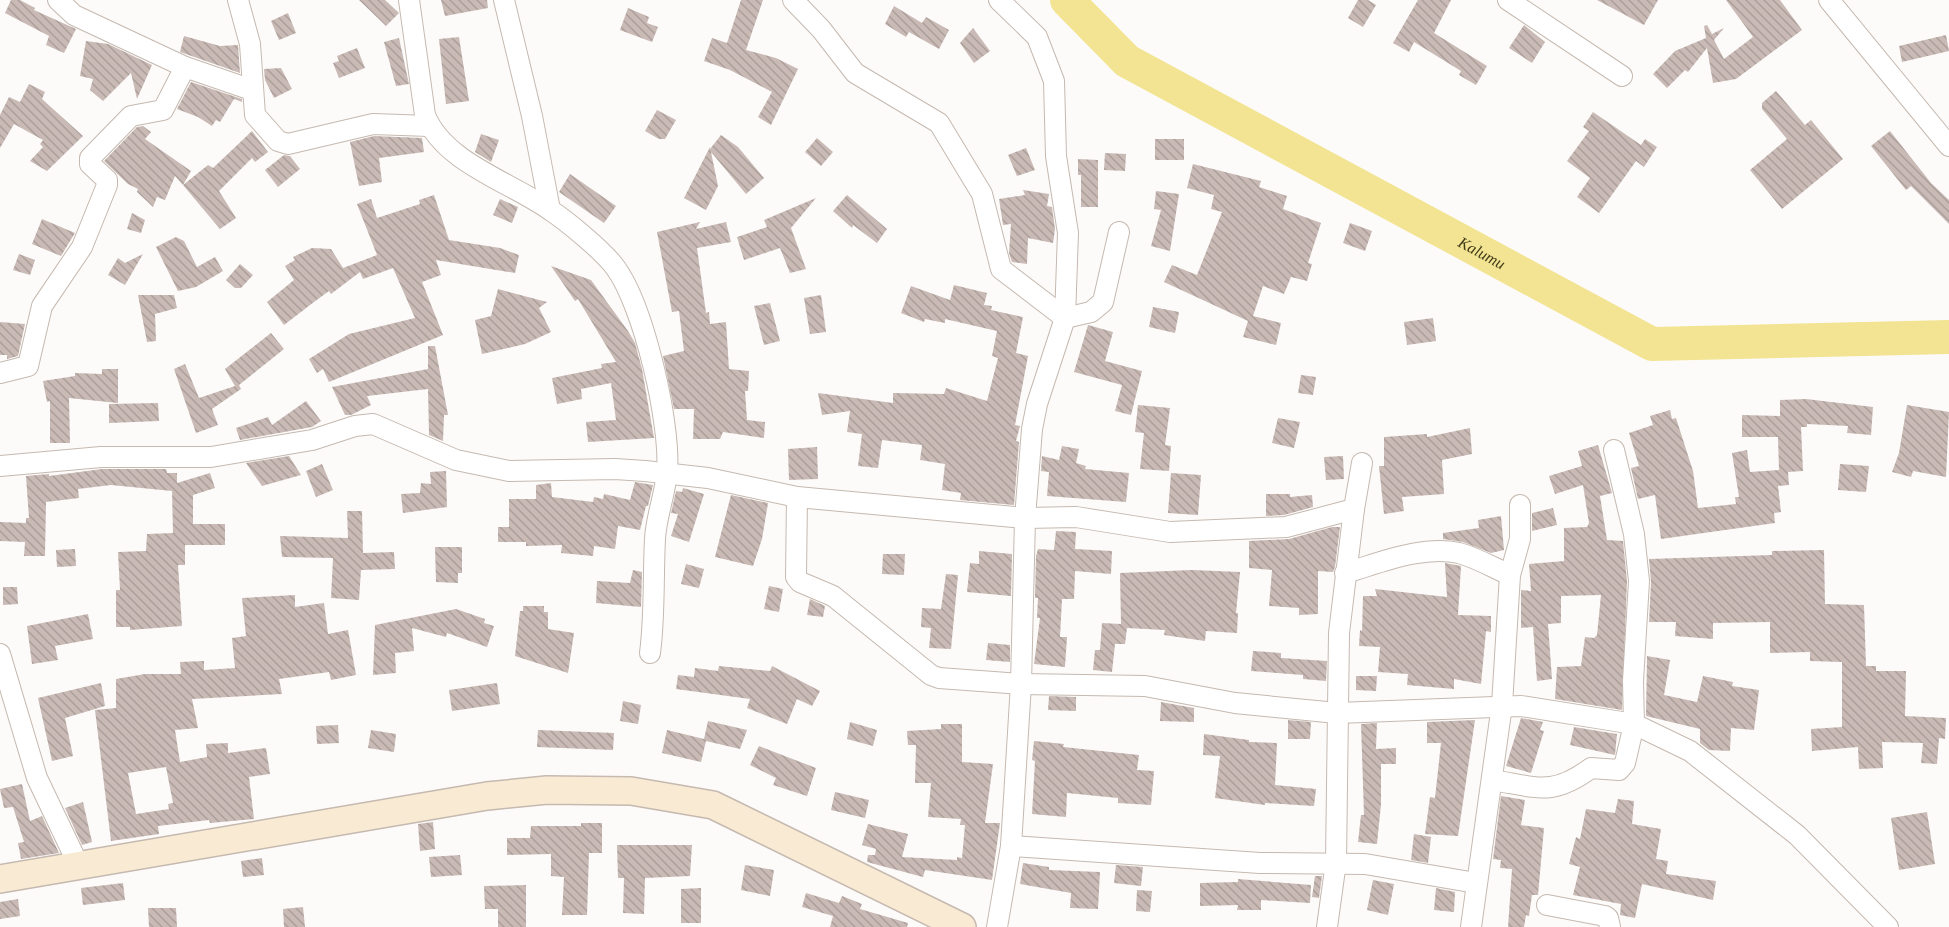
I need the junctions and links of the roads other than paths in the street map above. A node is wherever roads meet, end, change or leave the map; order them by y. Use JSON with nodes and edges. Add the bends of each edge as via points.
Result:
{"nodes":[{"id":1,"x":58,"y":0,"type":"edge"},
{"id":2,"x":238,"y":0,"type":"edge"},
{"id":3,"x":409,"y":0,"type":"edge"},
{"id":4,"x":504,"y":0,"type":"edge"},
{"id":5,"x":792,"y":0,"type":"edge"},
{"id":6,"x":999,"y":0,"type":"edge"},
{"id":7,"x":1508,"y":0,"type":"edge"},
{"id":8,"x":1829,"y":0,"type":"edge"},
{"id":9,"x":184,"y":67,"type":"junction"},
{"id":10,"x":1622,"y":76,"type":"dead end"},
{"id":11,"x":252,"y":90,"type":"junction"},
{"id":12,"x":429,"y":126,"type":"junction"},
{"id":13,"x":1949,"y":146,"type":"edge"},
{"id":14,"x":550,"y":210,"type":"junction"},
{"id":15,"x":1119,"y":232,"type":"dead end"},
{"id":16,"x":1065,"y":318,"type":"junction"},
{"id":17,"x":0,"y":373,"type":"edge"},
{"id":18,"x":1614,"y":450,"type":"dead end"},
{"id":19,"x":1362,"y":463,"type":"dead end"},
{"id":20,"x":0,"y":466,"type":"edge"},
{"id":21,"x":667,"y":473,"type":"junction"},
{"id":22,"x":797,"y":497,"type":"junction"},
{"id":23,"x":1520,"y":505,"type":"dead end"},
{"id":24,"x":1353,"y":509,"type":"junction"},
{"id":25,"x":1025,"y":518,"type":"junction"},
{"id":26,"x":1345,"y":573,"type":"junction"},
{"id":27,"x":1510,"y":575,"type":"junction"},
{"id":28,"x":650,"y":653,"type":"dead end"},
{"id":29,"x":0,"y":654,"type":"edge"},
{"id":30,"x":1021,"y":684,"type":"junction"},
{"id":31,"x":1502,"y":705,"type":"junction"},
{"id":32,"x":1336,"y":713,"type":"junction"},
{"id":33,"x":1635,"y":724,"type":"junction"},
{"id":34,"x":1492,"y":780,"type":"junction"},
{"id":35,"x":1011,"y":846,"type":"junction"},
{"id":36,"x":1336,"y":862,"type":"junction"},
{"id":37,"x":79,"y":866,"type":"junction"},
{"id":38,"x":0,"y":879,"type":"edge"},
{"id":39,"x":1476,"y":883,"type":"junction"},
{"id":40,"x":1547,"y":905,"type":"dead end"},
{"id":41,"x":962,"y":927,"type":"edge"},
{"id":42,"x":997,"y":927,"type":"edge"},
{"id":43,"x":1327,"y":927,"type":"edge"},
{"id":44,"x":1471,"y":927,"type":"edge"},
{"id":45,"x":1610,"y":927,"type":"edge"},
{"id":46,"x":1888,"y":927,"type":"edge"}],
"edges":[{"from":1,"to":9,"type":"street","via":[[74,15]]},
{"from":2,"to":11,"type":"street","via":[[250,44]]},
{"from":3,"to":12,"type":"street"},
{"from":4,"to":14,"type":"street"},
{"from":5,"to":16,"type":"street","via":[[821,29],[855,73],[939,123],[982,194],[1001,269]]},
{"from":6,"to":16,"type":"street","via":[[1037,37],[1054,81],[1056,156],[1068,233]]},
{"from":7,"to":10,"type":"street"},
{"from":8,"to":13,"type":"street"},
{"from":9,"to":11,"type":"street"},
{"from":9,"to":17,"type":"street","via":[[163,110],[131,116],[90,158],[90,164],[107,180],[107,185],[82,247],[42,306],[28,366]]},
{"from":11,"to":12,"type":"street","via":[[255,115],[283,143],[372,124]]},
{"from":12,"to":14,"type":"street","via":[[461,158]]},
{"from":14,"to":21,"type":"street","via":[[613,265],[635,307],[662,410]]},
{"from":15,"to":16,"type":"street","via":[[1103,302],[1091,312]]},
{"from":16,"to":25,"type":"street","via":[[1034,417]]},
{"from":18,"to":33,"type":"street","via":[[1635,534],[1639,581],[1633,681]]},
{"from":19,"to":24,"type":"street"},
{"from":20,"to":21,"type":"street","via":[[101,457],[211,457],[301,442],[373,424],[456,460],[509,471],[615,469]]},
{"from":21,"to":22,"type":"street"},
{"from":21,"to":28,"type":"street","via":[[656,530]]},
{"from":22,"to":25,"type":"street"},
{"from":22,"to":30,"type":"street","via":[[795,572],[800,582],[833,596],[931,675]]},
{"from":23,"to":27,"type":"street","via":[[1520,539]]},
{"from":24,"to":25,"type":"street","via":[[1286,527],[1170,532],[1076,517]]},
{"from":24,"to":26,"type":"street"},
{"from":25,"to":30,"type":"street"},
{"from":26,"to":27,"type":"street","via":[[1439,551],[1462,554]]},
{"from":26,"to":32,"type":"street"},
{"from":27,"to":31,"type":"street"},
{"from":29,"to":37,"type":"street","via":[[37,778]]},
{"from":30,"to":32,"type":"street","via":[[1145,686],[1235,703]]},
{"from":30,"to":35,"type":"street"},
{"from":31,"to":32,"type":"street"},
{"from":31,"to":33,"type":"street"},
{"from":31,"to":34,"type":"street"},
{"from":32,"to":36,"type":"street"},
{"from":33,"to":34,"type":"street","via":[[1625,763],[1619,770],[1596,766],[1574,781],[1549,789]]},
{"from":33,"to":46,"type":"street","via":[[1690,751],[1797,835]]},
{"from":34,"to":39,"type":"street"},
{"from":35,"to":36,"type":"street","via":[[1260,863]]},
{"from":35,"to":42,"type":"street"},
{"from":36,"to":39,"type":"street"},
{"from":36,"to":43,"type":"street"},
{"from":37,"to":38,"type":"main road"},
{"from":37,"to":41,"type":"main road","via":[[487,796],[547,790],[632,792],[714,805]]},
{"from":39,"to":44,"type":"street"},
{"from":40,"to":45,"type":"street","via":[[1605,916]]}]}
